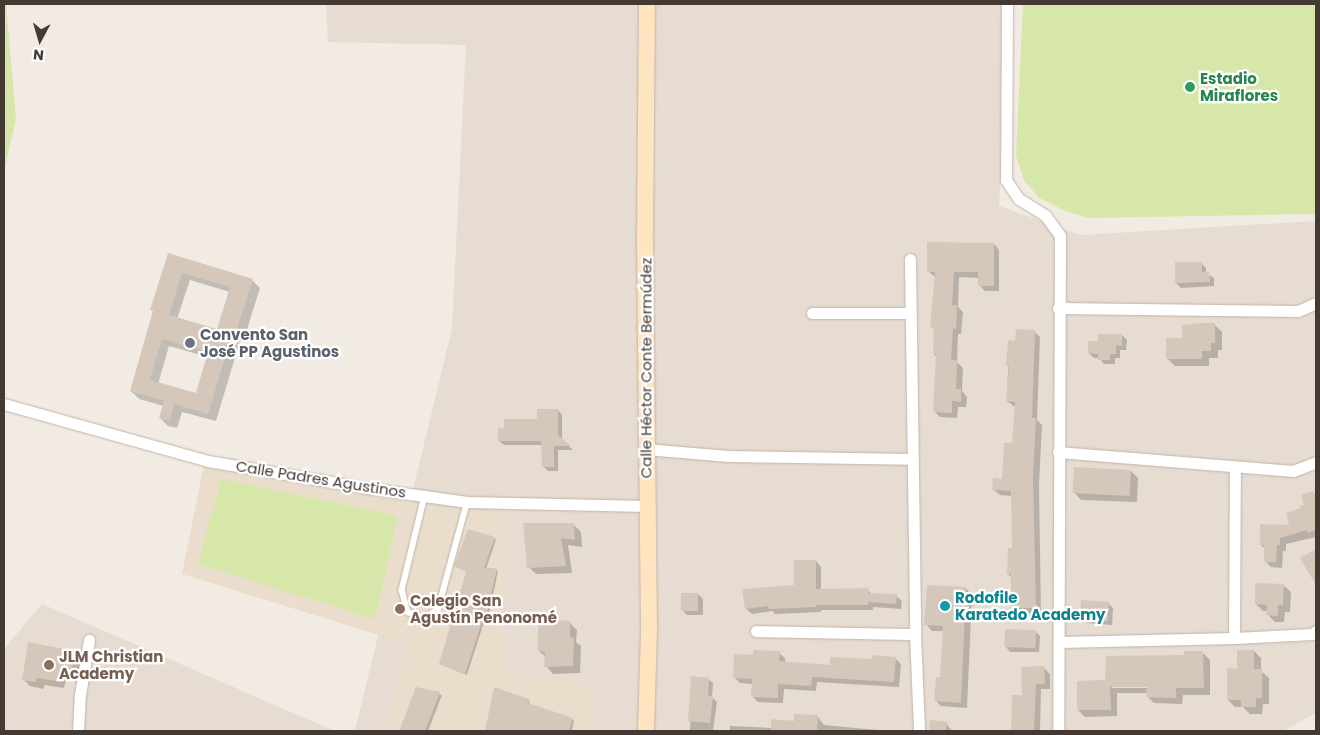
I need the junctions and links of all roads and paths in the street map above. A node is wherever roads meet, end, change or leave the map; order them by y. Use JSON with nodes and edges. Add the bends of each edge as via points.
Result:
{"nodes":[{"id":1,"x":648,"y":4,"type":"edge"},
{"id":2,"x":1007,"y":4,"type":"edge"},
{"id":3,"x":910,"y":259,"type":"dead end"},
{"id":4,"x":1316,"y":303,"type":"edge"},
{"id":5,"x":1058,"y":308,"type":"junction"},
{"id":6,"x":812,"y":313,"type":"dead end"},
{"id":7,"x":910,"y":313,"type":"junction"},
{"id":8,"x":4,"y":404,"type":"edge"},
{"id":9,"x":646,"y":449,"type":"junction"},
{"id":10,"x":1058,"y":452,"type":"junction"},
{"id":11,"x":912,"y":459,"type":"junction"},
{"id":12,"x":1316,"y":462,"type":"edge"},
{"id":13,"x":1235,"y":467,"type":"junction"},
{"id":14,"x":425,"y":496,"type":"junction"},
{"id":15,"x":467,"y":502,"type":"junction"},
{"id":16,"x":646,"y":506,"type":"junction"},
{"id":17,"x":756,"y":631,"type":"dead end"},
{"id":18,"x":1316,"y":631,"type":"edge"},
{"id":19,"x":915,"y":634,"type":"junction"},
{"id":20,"x":1234,"y":638,"type":"junction"},
{"id":21,"x":89,"y":640,"type":"dead end"},
{"id":22,"x":1060,"y":642,"type":"junction"},
{"id":23,"x":78,"y":731,"type":"edge"},
{"id":24,"x":646,"y":731,"type":"edge"},
{"id":25,"x":919,"y":731,"type":"edge"},
{"id":26,"x":1058,"y":731,"type":"edge"}],
"edges":[{"from":1,"to":9,"type":"street","name":"Calle Héctor Conte Bermúdez"},
{"from":2,"to":5,"type":"street","via":[[1006,180],[1018,199],[1044,215],[1060,236]]},
{"from":3,"to":7,"type":"street"},
{"from":4,"to":5,"type":"street","via":[[1298,311]]},
{"from":5,"to":10,"type":"street"},
{"from":6,"to":7,"type":"street"},
{"from":7,"to":11,"type":"street"},
{"from":8,"to":14,"type":"street","name":"Calle Padres Agustinos","via":[[208,461]]},
{"from":9,"to":11,"type":"street","via":[[728,456]]},
{"from":9,"to":16,"type":"street","name":"Calle Héctor Conte Bermúdez"},
{"from":10,"to":13,"type":"street"},
{"from":10,"to":22,"type":"street"},
{"from":11,"to":19,"type":"street"},
{"from":12,"to":13,"type":"street","via":[[1293,471]]},
{"from":13,"to":20,"type":"street"},
{"from":14,"to":15,"type":"street","name":"Calle Padres Agustinos"},
{"from":14,"to":15,"type":"lane","via":[[402,590],[408,612],[421,618],[438,610]]},
{"from":15,"to":16,"type":"street","name":"Calle Padres Agustinos"},
{"from":16,"to":24,"type":"street","name":"Calle Héctor Conte Bermúdez","via":[[649,629]]},
{"from":17,"to":19,"type":"street"},
{"from":18,"to":20,"type":"street","via":[[1312,634]]},
{"from":19,"to":25,"type":"street"},
{"from":20,"to":22,"type":"street"},
{"from":21,"to":23,"type":"street"},
{"from":22,"to":26,"type":"street"}]}
